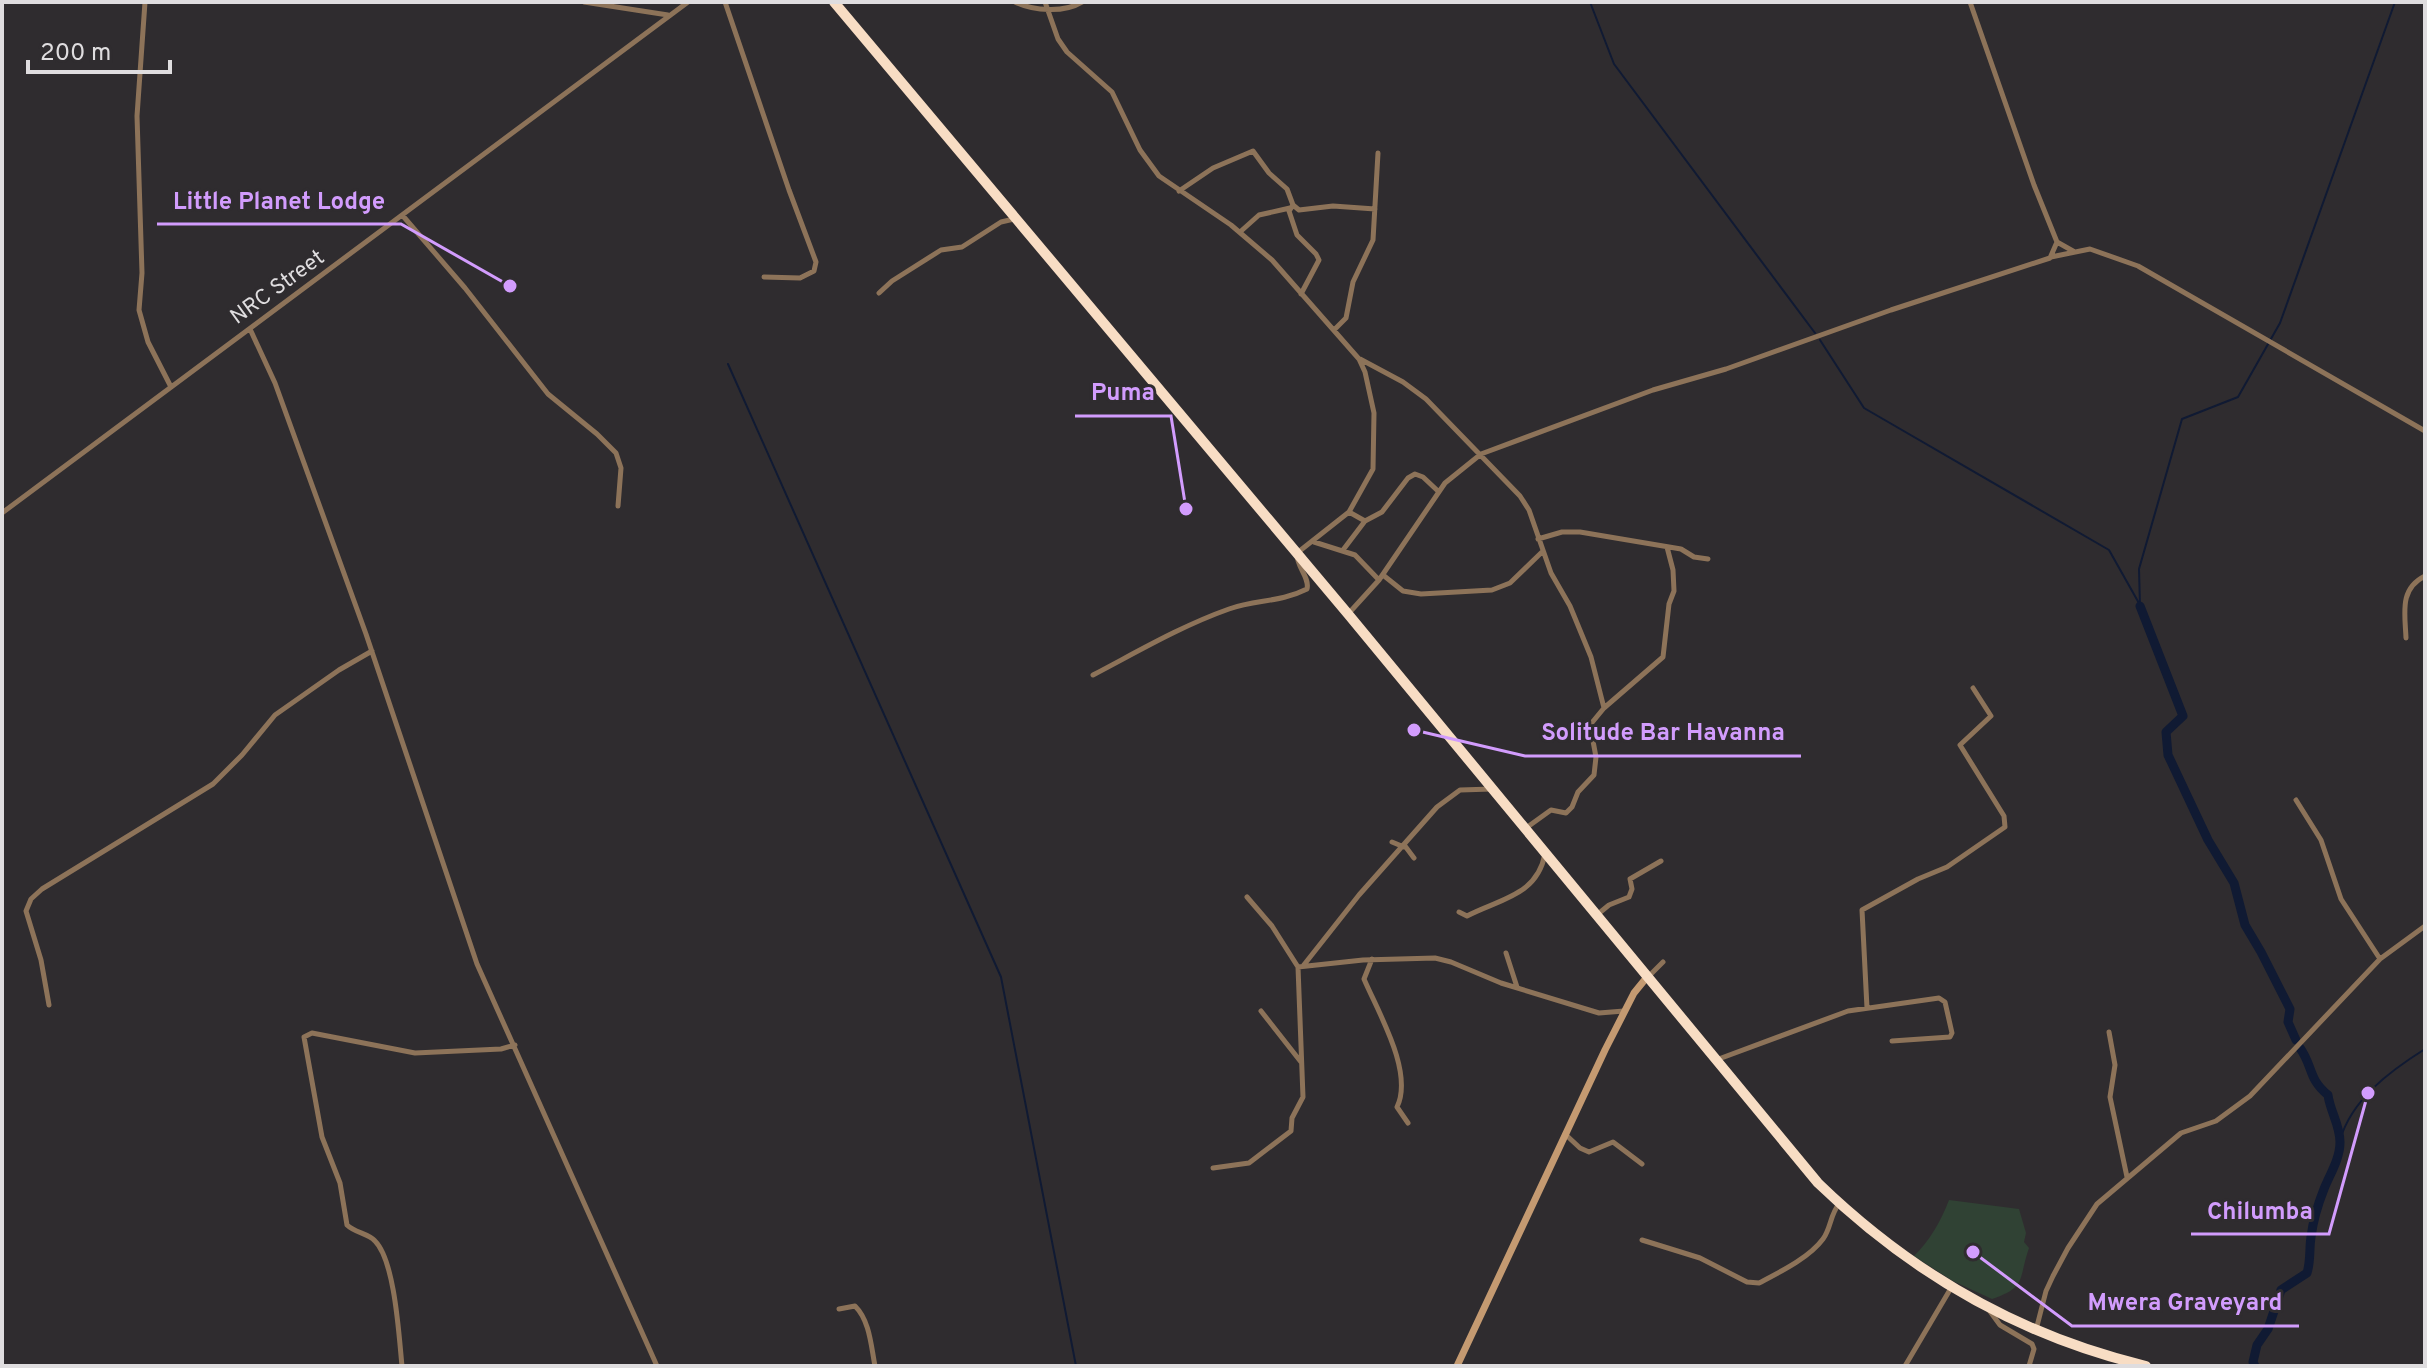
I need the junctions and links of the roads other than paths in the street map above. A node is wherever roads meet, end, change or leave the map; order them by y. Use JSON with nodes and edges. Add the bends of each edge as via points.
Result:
{"nodes":[{"id":1,"x":145,"y":2,"type":"edge"},
{"id":2,"x":584,"y":2,"type":"edge"},
{"id":3,"x":688,"y":2,"type":"edge"},
{"id":4,"x":725,"y":2,"type":"edge"},
{"id":5,"x":834,"y":2,"type":"edge"},
{"id":6,"x":1015,"y":2,"type":"edge"},
{"id":7,"x":1082,"y":2,"type":"edge"},
{"id":8,"x":1970,"y":2,"type":"edge"},
{"id":9,"x":1045,"y":5,"type":"edge"},
{"id":10,"x":669,"y":15,"type":"junction"},
{"id":11,"x":1378,"y":153,"type":"dead end"},
{"id":12,"x":1179,"y":191,"type":"junction"},
{"id":13,"x":1292,"y":207,"type":"junction"},
{"id":14,"x":1375,"y":209,"type":"junction"},
{"id":15,"x":403,"y":216,"type":"junction"},
{"id":16,"x":1015,"y":219,"type":"junction"},
{"id":17,"x":1240,"y":232,"type":"junction"},
{"id":18,"x":2057,"y":242,"type":"junction"},
{"id":19,"x":2073,"y":251,"type":"junction"},
{"id":20,"x":2050,"y":258,"type":"junction"},
{"id":21,"x":764,"y":277,"type":"dead end"},
{"id":22,"x":879,"y":293,"type":"dead end"},
{"id":23,"x":1301,"y":294,"type":"junction"},
{"id":24,"x":250,"y":329,"type":"junction"},
{"id":25,"x":1334,"y":330,"type":"junction"},
{"id":26,"x":1359,"y":359,"type":"junction"},
{"id":27,"x":171,"y":387,"type":"junction"},
{"id":28,"x":2423,"y":428,"type":"edge"},
{"id":29,"x":1481,"y":454,"type":"junction"},
{"id":30,"x":1439,"y":492,"type":"junction"},
{"id":31,"x":618,"y":506,"type":"dead end"},
{"id":32,"x":1349,"y":512,"type":"junction"},
{"id":33,"x":2,"y":513,"type":"edge"},
{"id":34,"x":1365,"y":521,"type":"junction"},
{"id":35,"x":1538,"y":539,"type":"junction"},
{"id":36,"x":1313,"y":541,"type":"junction"},
{"id":37,"x":1667,"y":547,"type":"junction"},
{"id":38,"x":1343,"y":550,"type":"junction"},
{"id":39,"x":1542,"y":552,"type":"junction"},
{"id":40,"x":1297,"y":553,"type":"junction"},
{"id":41,"x":1708,"y":559,"type":"dead end"},
{"id":42,"x":2425,"y":576,"type":"edge"},
{"id":43,"x":1381,"y":578,"type":"junction"},
{"id":44,"x":1348,"y":614,"type":"junction"},
{"id":45,"x":2406,"y":638,"type":"dead end"},
{"id":46,"x":372,"y":651,"type":"junction"},
{"id":47,"x":1093,"y":675,"type":"dead end"},
{"id":48,"x":1973,"y":688,"type":"dead end"},
{"id":49,"x":1604,"y":708,"type":"junction"},
{"id":50,"x":1493,"y":789,"type":"junction"},
{"id":51,"x":2296,"y":800,"type":"dead end"},
{"id":52,"x":1525,"y":829,"type":"junction"},
{"id":53,"x":1392,"y":842,"type":"dead end"},
{"id":54,"x":1405,"y":846,"type":"junction"},
{"id":55,"x":1545,"y":853,"type":"junction"},
{"id":56,"x":1414,"y":858,"type":"dead end"},
{"id":57,"x":1661,"y":861,"type":"dead end"},
{"id":58,"x":1247,"y":897,"type":"dead end"},
{"id":59,"x":1459,"y":912,"type":"dead end"},
{"id":60,"x":1597,"y":915,"type":"junction"},
{"id":61,"x":2425,"y":926,"type":"edge"},
{"id":62,"x":1506,"y":953,"type":"dead end"},
{"id":63,"x":1372,"y":959,"type":"junction"},
{"id":64,"x":2380,"y":959,"type":"junction"},
{"id":65,"x":1663,"y":962,"type":"dead end"},
{"id":66,"x":1300,"y":967,"type":"junction"},
{"id":67,"x":1647,"y":977,"type":"junction"},
{"id":68,"x":1517,"y":988,"type":"junction"},
{"id":69,"x":49,"y":1005,"type":"dead end"},
{"id":70,"x":1867,"y":1008,"type":"junction"},
{"id":71,"x":1261,"y":1011,"type":"dead end"},
{"id":72,"x":1624,"y":1011,"type":"junction"},
{"id":73,"x":2109,"y":1032,"type":"dead end"},
{"id":74,"x":1892,"y":1041,"type":"dead end"},
{"id":75,"x":515,"y":1045,"type":"junction"},
{"id":76,"x":1715,"y":1060,"type":"junction"},
{"id":77,"x":1302,"y":1063,"type":"junction"},
{"id":78,"x":1408,"y":1123,"type":"dead end"},
{"id":79,"x":1565,"y":1134,"type":"junction"},
{"id":80,"x":1642,"y":1164,"type":"dead end"},
{"id":81,"x":1213,"y":1168,"type":"dead end"},
{"id":82,"x":2127,"y":1178,"type":"junction"},
{"id":83,"x":1839,"y":1204,"type":"junction"},
{"id":84,"x":1642,"y":1240,"type":"dead end"},
{"id":85,"x":1951,"y":1288,"type":"junction"},
{"id":86,"x":1988,"y":1308,"type":"junction"},
{"id":87,"x":839,"y":1309,"type":"dead end"},
{"id":88,"x":2036,"y":1331,"type":"junction"},
{"id":89,"x":402,"y":1366,"type":"edge"},
{"id":90,"x":657,"y":1366,"type":"edge"},
{"id":91,"x":875,"y":1366,"type":"edge"},
{"id":92,"x":1457,"y":1366,"type":"edge"},
{"id":93,"x":1905,"y":1366,"type":"edge"},
{"id":94,"x":2029,"y":1366,"type":"edge"},
{"id":95,"x":2146,"y":1366,"type":"edge"}],
"edges":[{"from":1,"to":27,"type":"street","via":[[137,116],[139,310]]},
{"from":2,"to":10,"type":"street"},
{"from":3,"to":10,"type":"street","name":"NRC Street"},
{"from":4,"to":21,"type":"street","via":[[816,262],[804,278]]},
{"from":5,"to":16,"type":"highway"},
{"from":6,"to":9,"type":"street"},
{"from":7,"to":9,"type":"street","via":[[1069,8]]},
{"from":8,"to":18,"type":"street"},
{"from":9,"to":12,"type":"street","via":[[1067,52],[1112,92],[1140,150],[1159,176]]},
{"from":10,"to":15,"type":"street","name":"NRC Street"},
{"from":11,"to":14,"type":"street"},
{"from":12,"to":13,"type":"street","via":[[1213,168],[1253,151],[1287,189]]},
{"from":12,"to":17,"type":"street"},
{"from":13,"to":14,"type":"street"},
{"from":13,"to":17,"type":"street","via":[[1259,215]]},
{"from":13,"to":23,"type":"street","via":[[1297,235],[1319,260]]},
{"from":14,"to":25,"type":"street","via":[[1373,240],[1353,282],[1346,318]]},
{"from":15,"to":24,"type":"street","name":"NRC Street"},
{"from":15,"to":31,"type":"street","via":[[548,394],[616,453],[621,468]]},
{"from":16,"to":22,"type":"street","via":[[962,247],[941,250]]},
{"from":16,"to":40,"type":"highway"},
{"from":17,"to":23,"type":"street"},
{"from":18,"to":19,"type":"street"},
{"from":18,"to":20,"type":"street"},
{"from":19,"to":20,"type":"street"},
{"from":19,"to":28,"type":"street","via":[[2095,250],[2138,266]]},
{"from":20,"to":29,"type":"street","via":[[1653,390]]},
{"from":23,"to":25,"type":"street"},
{"from":24,"to":27,"type":"street","name":"NRC Street"},
{"from":24,"to":46,"type":"street","via":[[275,383]]},
{"from":25,"to":26,"type":"street"},
{"from":26,"to":29,"type":"street","via":[[1412,388]]},
{"from":26,"to":32,"type":"street","via":[[1374,413],[1375,461]]},
{"from":27,"to":33,"type":"street","name":"NRC Street"},
{"from":29,"to":30,"type":"street"},
{"from":29,"to":35,"type":"street","via":[[1526,504]]},
{"from":30,"to":34,"type":"street","via":[[1419,474],[1412,475],[1382,512]]},
{"from":30,"to":43,"type":"street"},
{"from":32,"to":34,"type":"street"},
{"from":32,"to":36,"type":"street"},
{"from":34,"to":38,"type":"street"},
{"from":35,"to":37,"type":"street","via":[[1572,531]]},
{"from":35,"to":39,"type":"street"},
{"from":36,"to":38,"type":"street"},
{"from":36,"to":40,"type":"street"},
{"from":37,"to":41,"type":"street"},
{"from":37,"to":49,"type":"street","via":[[1675,581],[1663,657]]},
{"from":38,"to":43,"type":"street"},
{"from":39,"to":43,"type":"street","via":[[1510,583],[1492,590],[1421,594]]},
{"from":39,"to":49,"type":"street","via":[[1591,657]]},
{"from":40,"to":44,"type":"highway"},
{"from":40,"to":47,"type":"street","via":[[1307,589],[1284,600],[1238,606],[1204,618]]},
{"from":42,"to":45,"type":"street","via":[[2406,594]]},
{"from":43,"to":44,"type":"street"},
{"from":44,"to":50,"type":"highway"},
{"from":46,"to":69,"type":"street","via":[[279,712],[209,787],[37,893],[26,911]]},
{"from":46,"to":75,"type":"street","via":[[477,964]]},
{"from":48,"to":70,"type":"street","via":[[1991,716],[1960,745],[2004,816],[2005,827],[1947,867],[1862,910]]},
{"from":49,"to":52,"type":"street","via":[[1590,725],[1594,775],[1568,811],[1551,810]]},
{"from":50,"to":52,"type":"highway"},
{"from":50,"to":54,"type":"street","via":[[1460,790],[1437,807]]},
{"from":51,"to":64,"type":"street","via":[[2321,840],[2341,899]]},
{"from":52,"to":55,"type":"highway"},
{"from":53,"to":54,"type":"street"},
{"from":54,"to":56,"type":"street"},
{"from":54,"to":66,"type":"street"},
{"from":55,"to":59,"type":"street","via":[[1533,881],[1500,904],[1467,916]]},
{"from":55,"to":60,"type":"highway"},
{"from":57,"to":60,"type":"street","via":[[1630,879],[1629,897]]},
{"from":58,"to":66,"type":"street"},
{"from":60,"to":67,"type":"highway"},
{"from":61,"to":64,"type":"street"},
{"from":62,"to":68,"type":"street"},
{"from":63,"to":66,"type":"street"},
{"from":63,"to":68,"type":"street","via":[[1435,958]]},
{"from":63,"to":78,"type":"street","via":[[1364,979],[1401,1065],[1397,1107]]},
{"from":64,"to":82,"type":"street","via":[[2250,1096],[2216,1121],[2181,1133]]},
{"from":65,"to":67,"type":"street"},
{"from":66,"to":77,"type":"street"},
{"from":67,"to":72,"type":"street"},
{"from":67,"to":76,"type":"highway"},
{"from":68,"to":72,"type":"street","via":[[1599,1013]]},
{"from":70,"to":74,"type":"street","via":[[1939,998],[1945,1002],[1950,1037]]},
{"from":70,"to":76,"type":"street","via":[[1828,1017]]},
{"from":71,"to":77,"type":"street"},
{"from":72,"to":79,"type":"street"},
{"from":73,"to":82,"type":"street","via":[[2115,1065],[2110,1097]]},
{"from":75,"to":89,"type":"street","via":[[415,1053],[312,1033],[304,1037],[322,1137],[340,1183],[347,1225],[376,1241],[390,1274]]},
{"from":75,"to":90,"type":"street"},
{"from":76,"to":83,"type":"highway"},
{"from":77,"to":81,"type":"street","via":[[1303,1097],[1291,1131],[1249,1163]]},
{"from":79,"to":80,"type":"street","via":[[1589,1152],[1620,1144]]},
{"from":79,"to":92,"type":"street"},
{"from":82,"to":88,"type":"street","via":[[2097,1204],[2068,1248],[2046,1291]]},
{"from":83,"to":84,"type":"street","via":[[1819,1244],[1759,1283]]},
{"from":83,"to":85,"type":"highway"},
{"from":85,"to":86,"type":"highway"},
{"from":85,"to":93,"type":"street"},
{"from":86,"to":88,"type":"highway"},
{"from":86,"to":94,"type":"street","via":[[2000,1325],[2032,1344]]},
{"from":87,"to":91,"type":"street","via":[[855,1306],[862,1314]]},
{"from":88,"to":95,"type":"highway"}]}
